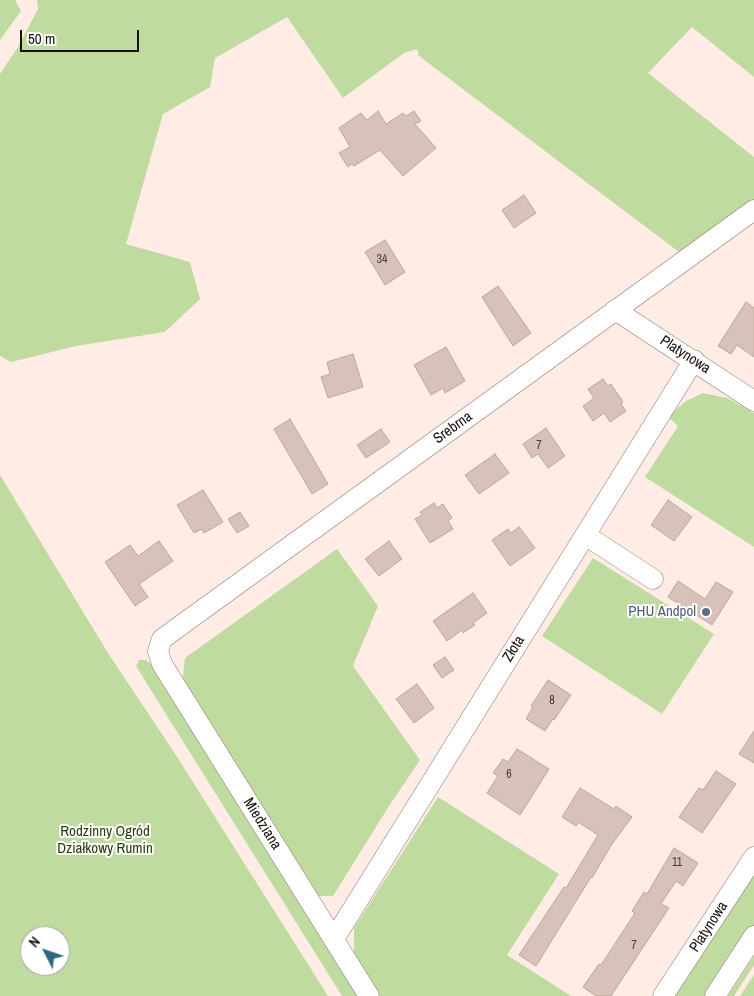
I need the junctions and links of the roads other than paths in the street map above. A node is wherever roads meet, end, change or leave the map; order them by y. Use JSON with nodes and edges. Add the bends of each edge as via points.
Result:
{"nodes":[{"id":1,"x":754,"y":210,"type":"edge"},
{"id":2,"x":615,"y":310,"type":"junction"},
{"id":3,"x":694,"y":360,"type":"junction"},
{"id":4,"x":754,"y":401,"type":"edge"},
{"id":5,"x":585,"y":535,"type":"junction"},
{"id":6,"x":653,"y":579,"type":"dead end"},
{"id":7,"x":158,"y":651,"type":"joint"},
{"id":8,"x":754,"y":857,"type":"edge"},
{"id":9,"x":754,"y":936,"type":"edge"},
{"id":10,"x":334,"y":939,"type":"junction"},
{"id":11,"x":369,"y":996,"type":"edge"},
{"id":12,"x":663,"y":996,"type":"edge"},
{"id":13,"x":715,"y":996,"type":"edge"}],
"edges":[{"from":1,"to":2,"type":"street","name":"Srebrna"},
{"from":2,"to":3,"type":"street","name":"Platynowa"},
{"from":2,"to":7,"type":"street","name":"Srebrna","via":[[162,639]]},
{"from":3,"to":4,"type":"street","name":"Platynowa"},
{"from":3,"to":5,"type":"street","name":"Złota"},
{"from":5,"to":6,"type":"street"},
{"from":5,"to":10,"type":"street","name":"Złota"},
{"from":7,"to":10,"type":"street","name":"Miedziana","via":[[162,664]]},
{"from":8,"to":12,"type":"street","name":"Platynowa"},
{"from":9,"to":13,"type":"street"},
{"from":10,"to":11,"type":"street","name":"Miedziana"}]}
